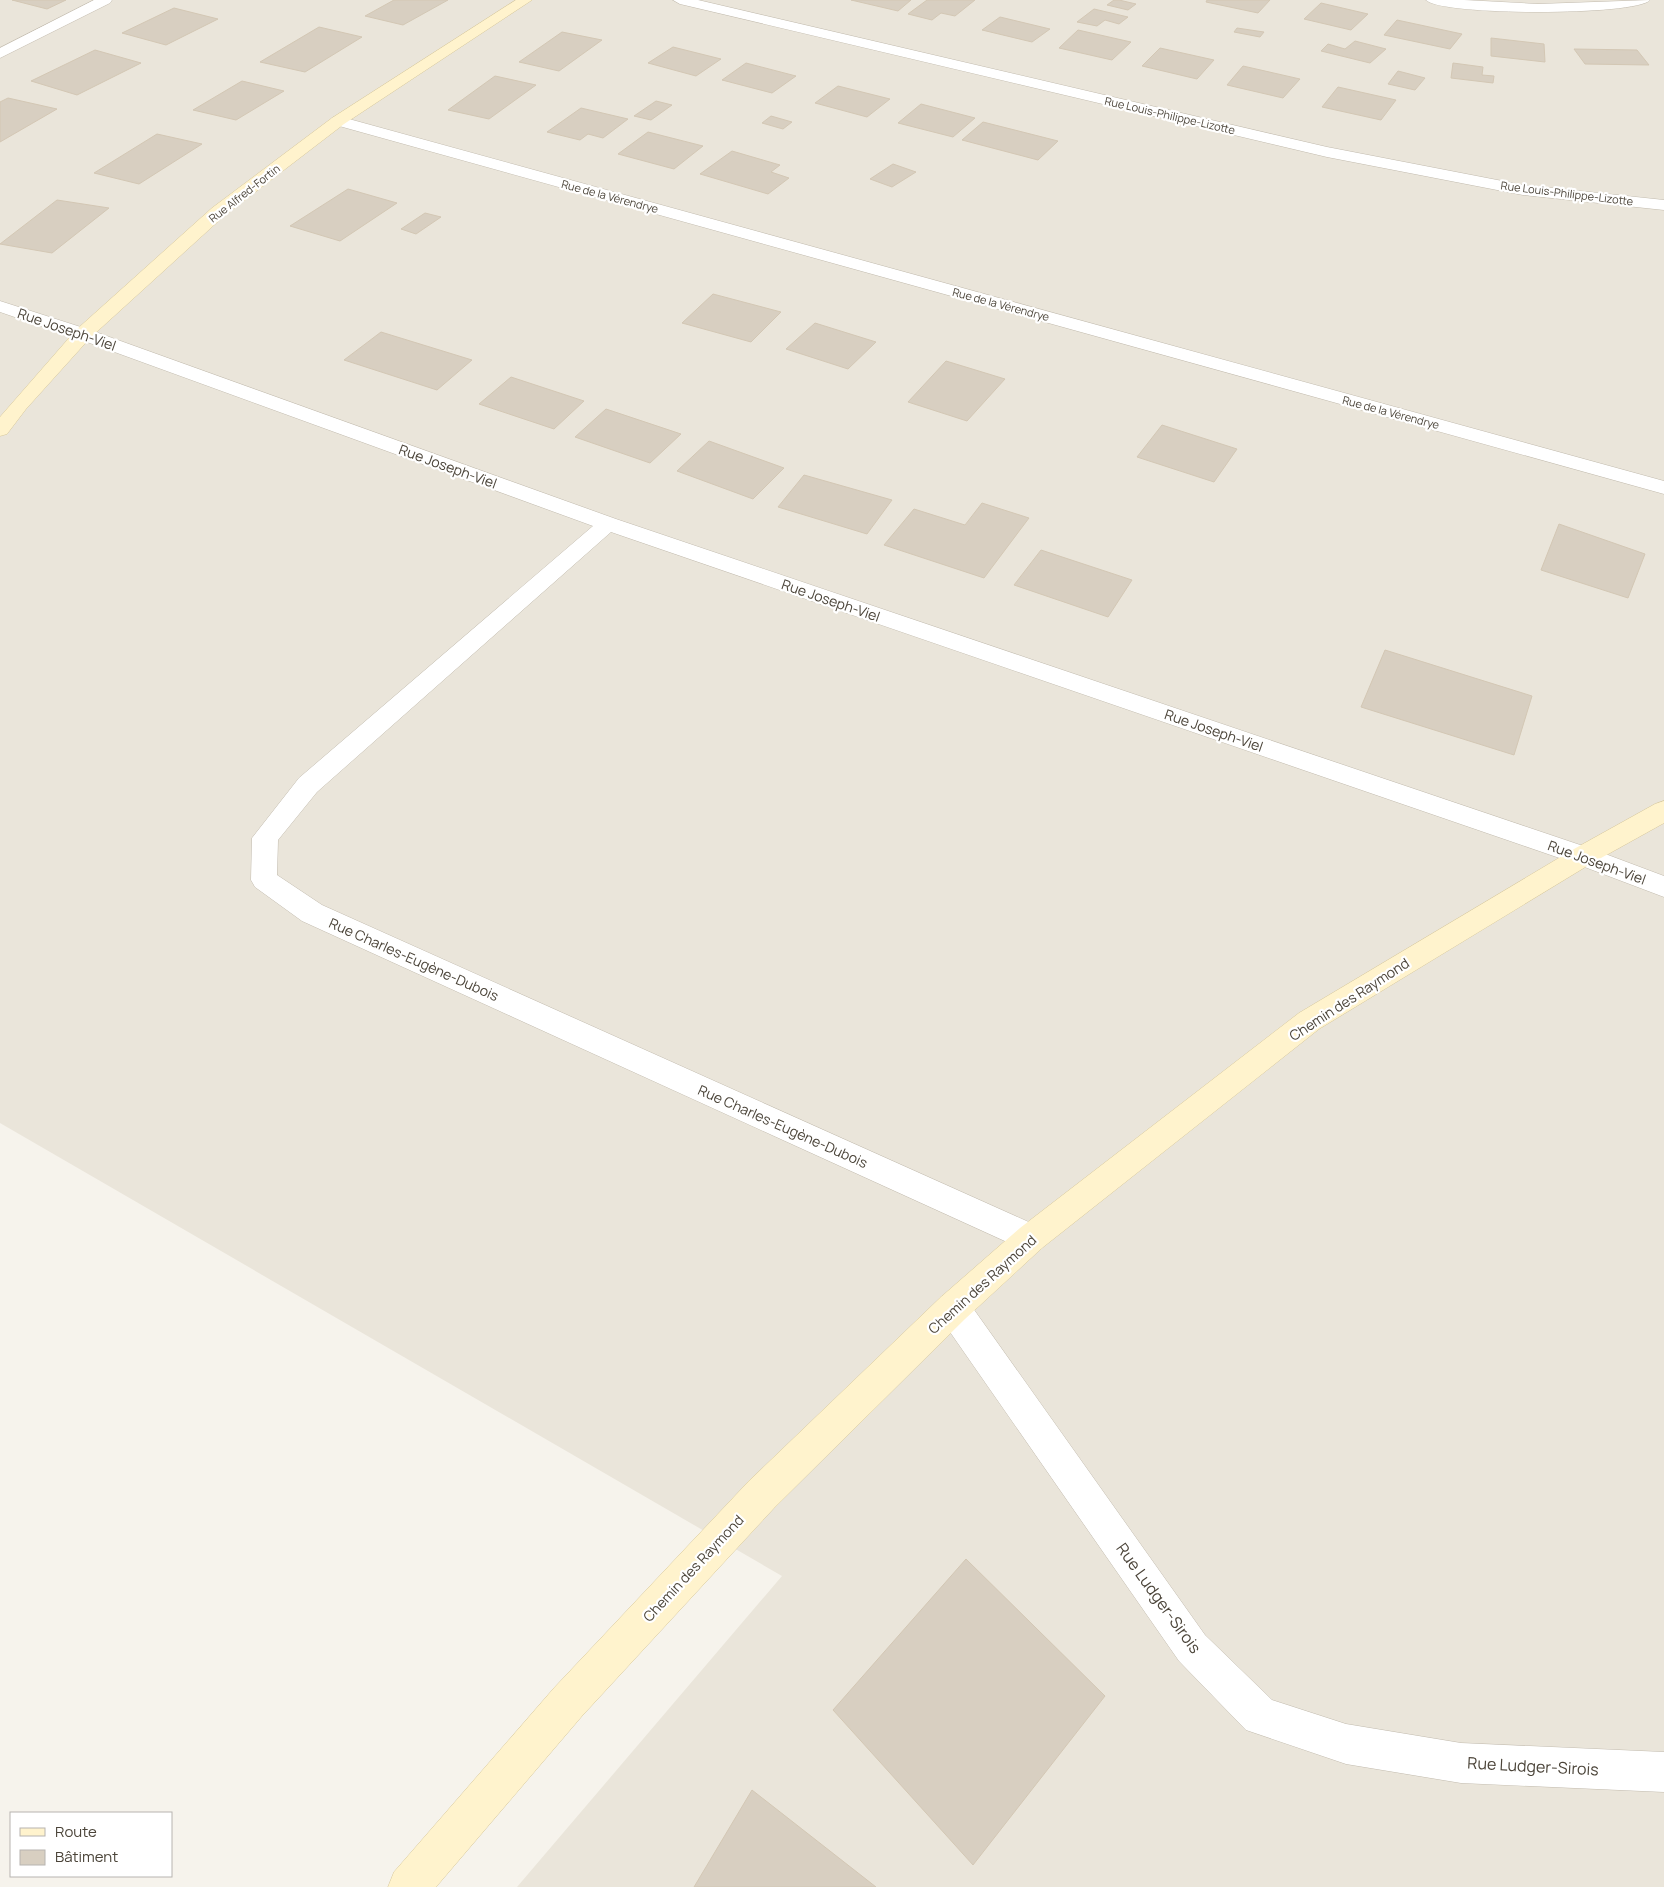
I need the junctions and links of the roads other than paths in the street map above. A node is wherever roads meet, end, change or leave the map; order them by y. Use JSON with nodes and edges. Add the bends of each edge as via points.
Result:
{"nodes":[{"id":1,"x":105,"y":0,"type":"edge"},
{"id":2,"x":525,"y":0,"type":"edge"},
{"id":3,"x":680,"y":0,"type":"edge"},
{"id":4,"x":1433,"y":0,"type":"edge"},
{"id":5,"x":1644,"y":0,"type":"edge"},
{"id":6,"x":0,"y":54,"type":"edge"},
{"id":7,"x":338,"y":121,"type":"junction"},
{"id":8,"x":1664,"y":205,"type":"edge"},
{"id":9,"x":0,"y":306,"type":"edge"},
{"id":10,"x":82,"y":334,"type":"junction"},
{"id":11,"x":0,"y":430,"type":"edge"},
{"id":12,"x":1664,"y":488,"type":"edge"},
{"id":13,"x":608,"y":524,"type":"junction"},
{"id":14,"x":1664,"y":811,"type":"edge"},
{"id":15,"x":1583,"y":856,"type":"junction"},
{"id":16,"x":1664,"y":887,"type":"edge"},
{"id":17,"x":1031,"y":1238,"type":"junction"},
{"id":18,"x":953,"y":1308,"type":"junction"},
{"id":19,"x":1664,"y":1772,"type":"edge"},
{"id":20,"x":409,"y":1887,"type":"edge"}],
"edges":[{"from":1,"to":6,"type":"street"},
{"from":2,"to":7,"type":"street","name":"Rue Alfred-Fortin"},
{"from":3,"to":8,"type":"street","name":"Rue Louis-Philippe-Lizotte","via":[[1327,152],[1524,190]]},
{"from":4,"to":5,"type":"street","via":[[1527,9],[1614,5]]},
{"from":7,"to":10,"type":"street","name":"Rue Alfred-Fortin","via":[[218,212]]},
{"from":7,"to":12,"type":"street","name":"Rue de la Vérendrye"},
{"from":9,"to":10,"type":"street","name":"Rue Joseph-Viel"},
{"from":10,"to":11,"type":"street","name":"Rue Alfred-Fortin"},
{"from":10,"to":13,"type":"street","name":"Rue Joseph-Viel"},
{"from":13,"to":15,"type":"street","name":"Rue Joseph-Viel"},
{"from":13,"to":17,"type":"street","name":"Rue Charles-Eugène-Dubois","via":[[308,785],[266,838],[264,880],[312,913]]},
{"from":14,"to":15,"type":"street","name":"Chemin des Raymond"},
{"from":15,"to":16,"type":"street","name":"Rue Joseph-Viel"},
{"from":15,"to":17,"type":"street","name":"Chemin des Raymond","via":[[1309,1021]]},
{"from":17,"to":18,"type":"street","name":"Chemin des Raymond"},
{"from":18,"to":19,"type":"street","name":"Rue Ludger-Sirois","via":[[1192,1648],[1260,1716],[1346,1744],[1461,1763]]},
{"from":18,"to":20,"type":"street","name":"Chemin des Raymond","via":[[755,1501],[568,1702]]}]}
